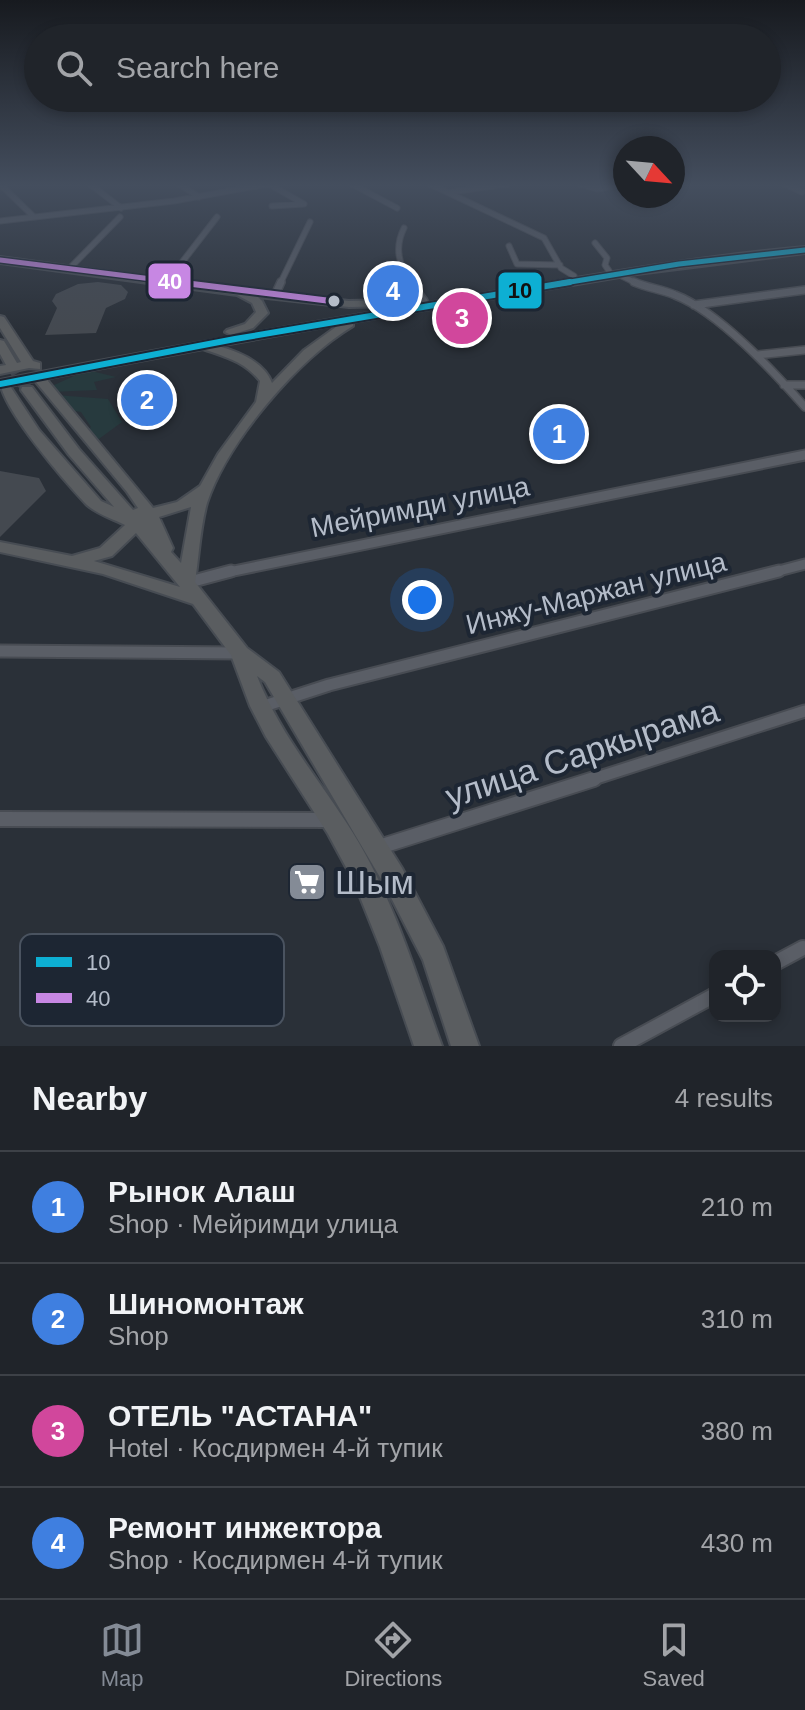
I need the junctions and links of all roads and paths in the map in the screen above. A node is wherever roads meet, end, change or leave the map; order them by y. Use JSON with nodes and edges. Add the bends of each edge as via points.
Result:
{"nodes":[{"id":1,"x":103,"y":233,"type":"edge"},
{"id":2,"x":205,"y":233,"type":"edge"},
{"id":3,"x":305,"y":233,"type":"edge"},
{"id":4,"x":401,"y":233,"type":"edge"},
{"id":5,"x":533,"y":233,"type":"edge"},
{"id":6,"x":595,"y":243,"type":"dead end"},
{"id":7,"x":509,"y":246,"type":"dead end"},
{"id":8,"x":805,"y":248,"type":"edge"},
{"id":9,"x":0,"y":260,"type":"edge"},
{"id":10,"x":560,"y":265,"type":"junction"},
{"id":11,"x":62,"y":270,"type":"junction"},
{"id":12,"x":0,"y":271,"type":"edge"},
{"id":13,"x":613,"y":273,"type":"junction"},
{"id":14,"x":574,"y":276,"type":"junction"},
{"id":15,"x":166,"y":283,"type":"junction"},
{"id":16,"x":221,"y":290,"type":"junction"},
{"id":17,"x":805,"y":290,"type":"edge"},
{"id":18,"x":275,"y":295,"type":"junction"},
{"id":19,"x":414,"y":304,"type":"junction"},
{"id":20,"x":694,"y":305,"type":"junction"},
{"id":21,"x":0,"y":319,"type":"edge"},
{"id":22,"x":231,"y":332,"type":"junction"},
{"id":23,"x":0,"y":344,"type":"edge"},
{"id":24,"x":198,"y":345,"type":"junction"},
{"id":25,"x":805,"y":350,"type":"edge"},
{"id":26,"x":758,"y":355,"type":"junction"},
{"id":27,"x":39,"y":372,"type":"junction"},
{"id":28,"x":3,"y":378,"type":"edge"},
{"id":29,"x":784,"y":385,"type":"junction"},
{"id":30,"x":805,"y":385,"type":"edge"},
{"id":31,"x":27,"y":390,"type":"tunnel mouth"},
{"id":32,"x":262,"y":402,"type":"junction"},
{"id":33,"x":805,"y":407,"type":"edge"},
{"id":34,"x":805,"y":455,"type":"edge"},
{"id":35,"x":208,"y":485,"type":"junction"},
{"id":36,"x":138,"y":517,"type":"junction"},
{"id":37,"x":0,"y":547,"type":"edge"},
{"id":38,"x":66,"y":559,"type":"junction"},
{"id":39,"x":805,"y":564,"type":"edge"},
{"id":40,"x":192,"y":591,"type":"junction"},
{"id":41,"x":0,"y":651,"type":"edge"},
{"id":42,"x":240,"y":653,"type":"junction"},
{"id":43,"x":285,"y":697,"type":"junction"},
{"id":44,"x":261,"y":707,"type":"junction"},
{"id":45,"x":805,"y":711,"type":"edge"},
{"id":46,"x":0,"y":819,"type":"edge"},
{"id":47,"x":332,"y":820,"type":"junction"},
{"id":48,"x":376,"y":848,"type":"junction"},
{"id":49,"x":804,"y":948,"type":"edge"},
{"id":50,"x":781,"y":960,"type":"edge"},
{"id":51,"x":709,"y":998,"type":"edge"},
{"id":52,"x":428,"y":1046,"type":"edge"},
{"id":53,"x":465,"y":1046,"type":"edge"},
{"id":54,"x":621,"y":1046,"type":"edge"}],
"edges":[{"from":1,"to":11,"type":"street"},
{"from":2,"to":15,"type":"street"},
{"from":3,"to":18,"type":"street"},
{"from":4,"to":19,"type":"street","via":[[400,264]]},
{"from":5,"to":10,"type":"street","via":[[544,238]]},
{"from":6,"to":13,"type":"street"},
{"from":7,"to":10,"type":"street","via":[[517,264]]},
{"from":8,"to":13,"type":"highway"},
{"from":9,"to":11,"type":"highway"},
{"from":10,"to":14,"type":"street"},
{"from":11,"to":12,"type":"highway"},
{"from":11,"to":15,"type":"highway"},
{"from":13,"to":14,"type":"highway"},
{"from":13,"to":19,"type":"highway"},
{"from":13,"to":20,"type":"street"},
{"from":14,"to":19,"type":"highway"},
{"from":15,"to":16,"type":"highway"},
{"from":16,"to":18,"type":"highway"},
{"from":16,"to":22,"type":"highway","via":[[245,295],[261,306],[259,319]]},
{"from":17,"to":20,"type":"street"},
{"from":18,"to":19,"type":"highway"},
{"from":19,"to":22,"type":"highway"},
{"from":19,"to":24,"type":"highway"},
{"from":19,"to":32,"type":"highway","via":[[328,335]]},
{"from":20,"to":26,"type":"street"},
{"from":21,"to":27,"type":"highway"},
{"from":22,"to":27,"type":"highway"},
{"from":23,"to":28,"type":"highway"},
{"from":24,"to":27,"type":"highway"},
{"from":24,"to":32,"type":"highway","via":[[236,356],[259,371],[266,381]]},
{"from":25,"to":26,"type":"street"},
{"from":26,"to":29,"type":"street"},
{"from":27,"to":28,"type":"highway"},
{"from":27,"to":28,"type":"highway"},
{"from":27,"to":36,"type":"highway","via":[[132,489]]},
{"from":28,"to":36,"type":"highway","via":[[33,432],[95,504]]},
{"from":29,"to":30,"type":"street"},
{"from":29,"to":33,"type":"street"},
{"from":31,"to":36,"type":"highway","via":[[74,452]]},
{"from":32,"to":35,"type":"highway"},
{"from":34,"to":40,"type":"street","name":"Мейримди улица","via":[[255,564]]},
{"from":35,"to":36,"type":"highway","via":[[182,508]]},
{"from":35,"to":40,"type":"highway","via":[[200,502]]},
{"from":36,"to":38,"type":"highway","via":[[106,552]]},
{"from":36,"to":40,"type":"highway"},
{"from":37,"to":38,"type":"highway"},
{"from":38,"to":40,"type":"highway"},
{"from":39,"to":43,"type":"street","name":"Инжу-Маржан улица"},
{"from":40,"to":42,"type":"highway"},
{"from":41,"to":42,"type":"street"},
{"from":42,"to":43,"type":"highway","via":[[272,677]]},
{"from":42,"to":44,"type":"highway","via":[[249,688]]},
{"from":43,"to":44,"type":"street","name":"Инжу-Маржан улица"},
{"from":43,"to":48,"type":"highway"},
{"from":44,"to":47,"type":"highway"},
{"from":45,"to":48,"type":"street","name":"улица Саркырама"},
{"from":46,"to":47,"type":"street"},
{"from":47,"to":52,"type":"highway","via":[[353,853]]},
{"from":48,"to":53,"type":"highway","via":[[434,955]]},
{"from":49,"to":50,"type":"street"},
{"from":51,"to":54,"type":"street"}]}
